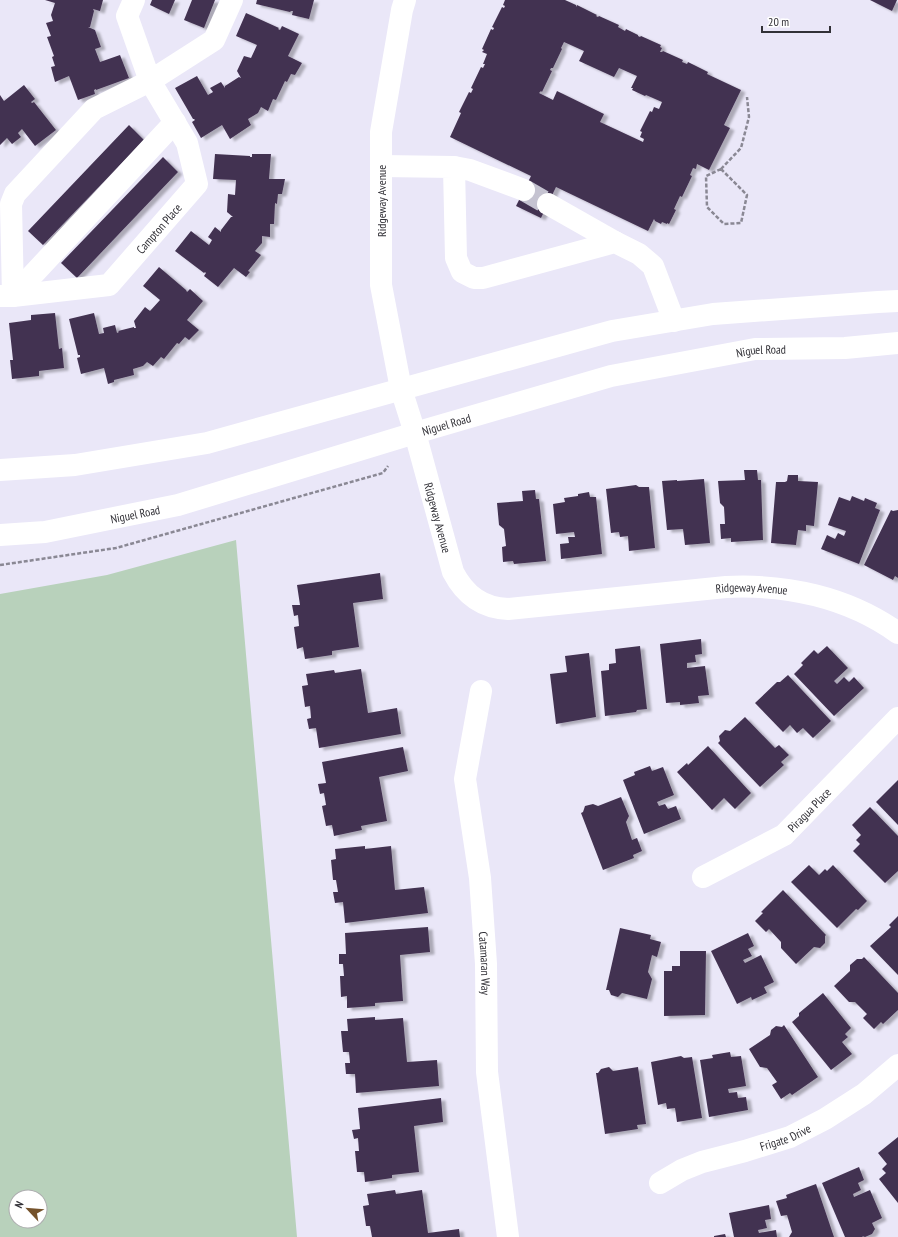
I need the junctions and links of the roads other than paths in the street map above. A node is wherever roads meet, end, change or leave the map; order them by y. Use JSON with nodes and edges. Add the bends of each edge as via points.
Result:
{"nodes":[{"id":1,"x":134,"y":0,"type":"edge"},
{"id":2,"x":232,"y":0,"type":"edge"},
{"id":3,"x":405,"y":0,"type":"edge"},
{"id":4,"x":150,"y":81,"type":"junction"},
{"id":5,"x":175,"y":122,"type":"junction"},
{"id":6,"x":382,"y":166,"type":"junction"},
{"id":7,"x":454,"y":168,"type":"junction"},
{"id":8,"x":524,"y":190,"type":"tunnel mouth"},
{"id":9,"x":548,"y":204,"type":"tunnel mouth"},
{"id":10,"x":615,"y":242,"type":"junction"},
{"id":11,"x":6,"y":296,"type":"edge"},
{"id":12,"x":898,"y":301,"type":"edge"},
{"id":13,"x":674,"y":321,"type":"junction"},
{"id":14,"x":898,"y":343,"type":"edge"},
{"id":15,"x":401,"y":389,"type":"junction"},
{"id":16,"x":415,"y":433,"type":"junction"},
{"id":17,"x":0,"y":470,"type":"edge"},
{"id":18,"x":0,"y":535,"type":"edge"},
{"id":19,"x":898,"y":633,"type":"edge"},
{"id":20,"x":481,"y":690,"type":"dead end"},
{"id":21,"x":898,"y":718,"type":"edge"},
{"id":22,"x":703,"y":877,"type":"dead end"},
{"id":23,"x":898,"y":1065,"type":"edge"},
{"id":24,"x":660,"y":1183,"type":"dead end"},
{"id":25,"x":508,"y":1237,"type":"edge"}],
"edges":[{"from":1,"to":4,"type":"street","name":"Campton Place","via":[[127,16]]},
{"from":2,"to":4,"type":"street","via":[[214,40]]},
{"from":3,"to":6,"type":"street","name":"Ridgeway Avenue","via":[[381,132]]},
{"from":4,"to":5,"type":"street","name":"Campton Place"},
{"from":4,"to":11,"type":"street","via":[[94,109],[15,194],[11,204]]},
{"from":5,"to":11,"type":"street"},
{"from":5,"to":11,"type":"street","name":"Campton Place","via":[[187,143],[197,184],[109,285]]},
{"from":6,"to":7,"type":"street"},
{"from":6,"to":15,"type":"street","name":"Ridgeway Avenue","via":[[381,285]]},
{"from":7,"to":8,"type":"street","via":[[470,170]]},
{"from":7,"to":10,"type":"street","via":[[456,258],[462,272],[474,278],[483,278]]},
{"from":9,"to":10,"type":"street"},
{"from":10,"to":13,"type":"street","via":[[639,254],[653,266]]},
{"from":12,"to":13,"type":"street","via":[[713,314]]},
{"from":13,"to":15,"type":"street","via":[[612,331]]},
{"from":14,"to":16,"type":"street","name":"Niguel Road","via":[[845,348],[755,349],[717,356],[611,376]]},
{"from":15,"to":16,"type":"street","name":"Ridgeway Avenue"},
{"from":15,"to":17,"type":"street","via":[[207,443],[75,465]]},
{"from":16,"to":18,"type":"street","name":"Niguel Road","via":[[178,505],[45,532]]},
{"from":16,"to":19,"type":"street","name":"Ridgeway Avenue","via":[[453,572],[465,591],[482,603],[508,609],[749,586],[774,588],[830,600],[873,618]]},
{"from":20,"to":25,"type":"street","name":"Catamaran Way","via":[[465,779],[480,878],[486,964],[487,1072]]},
{"from":21,"to":22,"type":"street","name":"Piragua Place","via":[[784,835]]},
{"from":23,"to":24,"type":"street","name":"Frigate Drive","via":[[864,1094],[825,1119],[790,1137],[702,1162]]}]}
